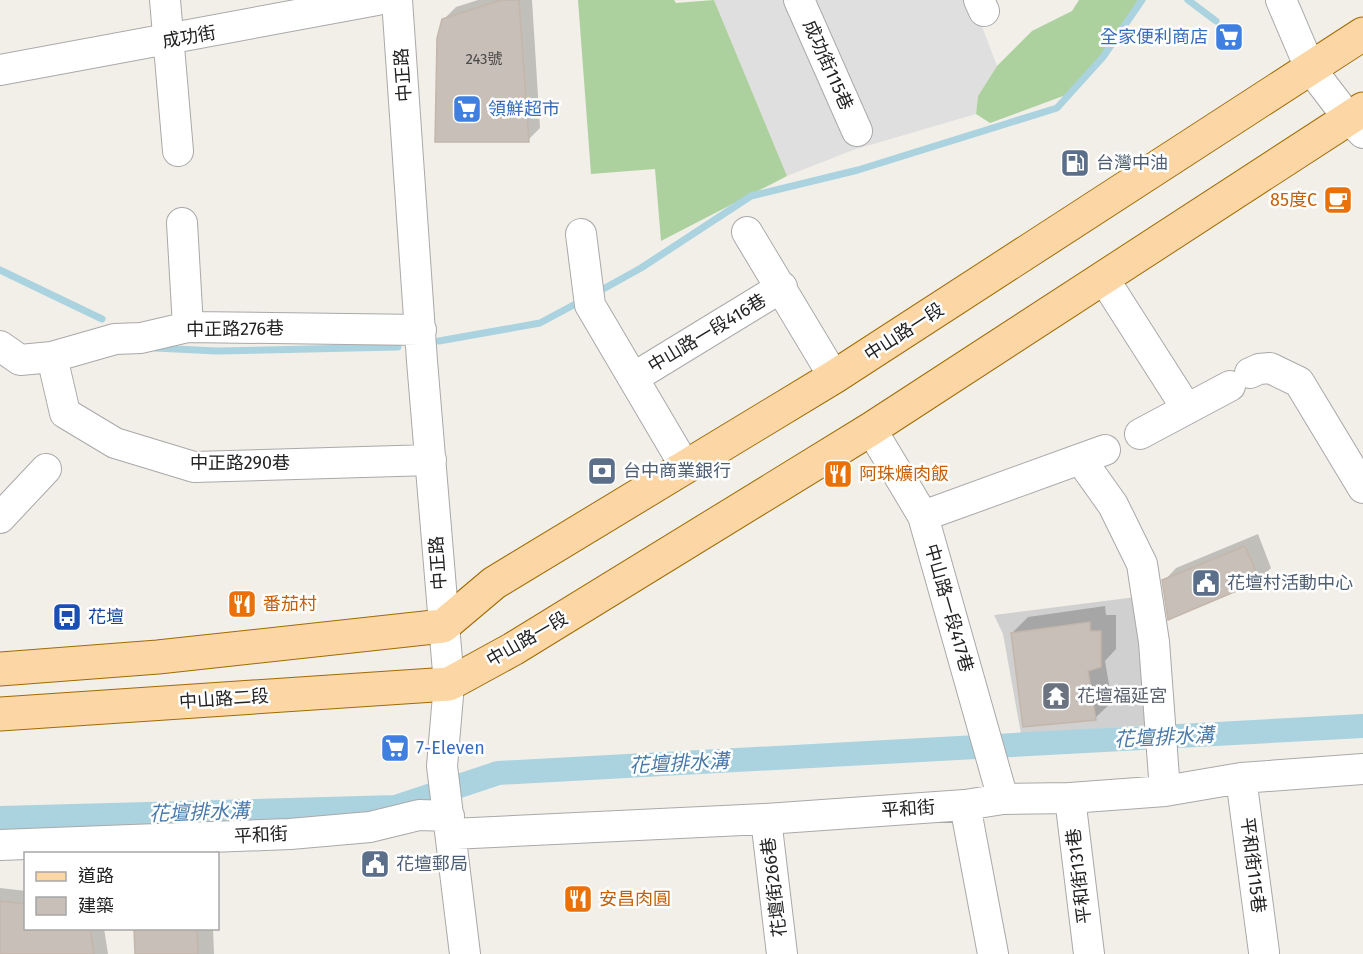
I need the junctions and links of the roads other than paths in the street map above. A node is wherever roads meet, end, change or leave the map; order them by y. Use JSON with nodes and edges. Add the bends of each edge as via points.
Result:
{"nodes":[{"id":1,"x":165,"y":0,"type":"edge"},
{"id":2,"x":377,"y":0,"type":"edge"},
{"id":3,"x":398,"y":0,"type":"edge"},
{"id":4,"x":799,"y":0,"type":"edge"},
{"id":5,"x":1281,"y":0,"type":"edge"},
{"id":6,"x":1363,"y":34,"type":"edge"},
{"id":7,"x":168,"y":40,"type":"junction"},
{"id":8,"x":1310,"y":68,"type":"junction"},
{"id":9,"x":0,"y":70,"type":"edge"},
{"id":10,"x":1358,"y":120,"type":"edge"},
{"id":11,"x":857,"y":130,"type":"dead end"},
{"id":12,"x":178,"y":151,"type":"dead end"},
{"id":13,"x":182,"y":223,"type":"dead end"},
{"id":14,"x":747,"y":232,"type":"dead end"},
{"id":15,"x":581,"y":234,"type":"dead end"},
{"id":16,"x":1104,"y":279,"type":"junction"},
{"id":17,"x":782,"y":287,"type":"junction"},
{"id":18,"x":188,"y":327,"type":"junction"},
{"id":19,"x":421,"y":330,"type":"junction"},
{"id":20,"x":0,"y":346,"type":"edge"},
{"id":21,"x":52,"y":357,"type":"junction"},
{"id":22,"x":834,"y":377,"type":"junction"},
{"id":23,"x":633,"y":378,"type":"junction"},
{"id":24,"x":1186,"y":409,"type":"junction"},
{"id":25,"x":871,"y":429,"type":"junction"},
{"id":26,"x":1140,"y":434,"type":"dead end"},
{"id":27,"x":431,"y":460,"type":"junction"},
{"id":28,"x":686,"y":468,"type":"junction"},
{"id":29,"x":46,"y":469,"type":"dead end"},
{"id":30,"x":1363,"y":488,"type":"edge"},
{"id":31,"x":924,"y":516,"type":"junction"},
{"id":32,"x":0,"y":518,"type":"edge"},
{"id":33,"x":443,"y":626,"type":"junction"},
{"id":34,"x":0,"y":669,"type":"edge"},
{"id":35,"x":449,"y":684,"type":"junction"},
{"id":36,"x":0,"y":714,"type":"edge"},
{"id":37,"x":1363,"y":769,"type":"edge"},
{"id":38,"x":1241,"y":778,"type":"junction"},
{"id":39,"x":1165,"y":791,"type":"junction"},
{"id":40,"x":1070,"y":798,"type":"junction"},
{"id":41,"x":1003,"y":799,"type":"junction"},
{"id":42,"x":965,"y":806,"type":"junction"},
{"id":43,"x":449,"y":818,"type":"junction"},
{"id":44,"x":766,"y":819,"type":"junction"},
{"id":45,"x":0,"y":845,"type":"edge"},
{"id":46,"x":72,"y":849,"type":"edge"},
{"id":47,"x":1264,"y":952,"type":"dead end"},
{"id":48,"x":465,"y":954,"type":"edge"},
{"id":49,"x":782,"y":954,"type":"edge"},
{"id":50,"x":993,"y":954,"type":"edge"},
{"id":51,"x":1089,"y":954,"type":"edge"}],
"edges":[{"from":1,"to":7,"type":"street"},
{"from":2,"to":7,"type":"street","name":"成功街"},
{"from":3,"to":19,"type":"street","name":"中正路"},
{"from":4,"to":11,"type":"street","name":"成功街115巷"},
{"from":5,"to":8,"type":"street"},
{"from":6,"to":8,"type":"main road","name":"中山路一段"},
{"from":7,"to":9,"type":"street","name":"成功街"},
{"from":7,"to":12,"type":"street"},
{"from":8,"to":10,"type":"street"},
{"from":8,"to":22,"type":"main road","name":"中山路一段"},
{"from":10,"to":16,"type":"main road","name":"中山路一段"},
{"from":13,"to":18,"type":"street"},
{"from":14,"to":17,"type":"street","name":"中山路一段416巷"},
{"from":15,"to":23,"type":"street","via":[[590,305]]},
{"from":16,"to":24,"type":"street"},
{"from":16,"to":25,"type":"main road","name":"中山路一段"},
{"from":17,"to":22,"type":"street","name":"中山路一段416巷"},
{"from":17,"to":23,"type":"street","name":"中山路一段416巷"},
{"from":18,"to":19,"type":"street","name":"中正路276巷"},
{"from":18,"to":21,"type":"street","name":"中正路276巷","via":[[141,338],[115,339]]},
{"from":19,"to":27,"type":"street","name":"中正路"},
{"from":20,"to":21,"type":"street","via":[[20,360]]},
{"from":21,"to":27,"type":"street","name":"中正路290巷","via":[[65,413],[116,443],[194,467]]},
{"from":22,"to":28,"type":"main road","name":"中山路一段"},
{"from":23,"to":28,"type":"street"},
{"from":24,"to":26,"type":"street"},
{"from":24,"to":30,"type":"street","via":[[1259,369],[1270,368],[1299,382]]},
{"from":25,"to":31,"type":"street","name":"中山路一段417巷"},
{"from":25,"to":35,"type":"main road","name":"中山路一段","via":[[513,649]]},
{"from":27,"to":33,"type":"street","name":"中正路"},
{"from":28,"to":33,"type":"main road","name":"中山路一段","via":[[494,583]]},
{"from":29,"to":32,"type":"street"},
{"from":31,"to":39,"type":"street","via":[[1093,455],[1142,564],[1154,642]]},
{"from":31,"to":41,"type":"street","name":"中山路一段417巷"},
{"from":33,"to":34,"type":"main road","via":[[158,657]]},
{"from":33,"to":35,"type":"street","name":"中正路"},
{"from":35,"to":36,"type":"main road","name":"中山路二段"},
{"from":35,"to":43,"type":"street","name":"中正路","via":[[442,766]]},
{"from":37,"to":38,"type":"street","name":"平和街"},
{"from":38,"to":39,"type":"street","name":"平和街"},
{"from":38,"to":47,"type":"street","name":"平和街115巷"},
{"from":39,"to":40,"type":"street","name":"平和街"},
{"from":40,"to":41,"type":"street","name":"平和街"},
{"from":40,"to":51,"type":"street","name":"平和街131巷"},
{"from":41,"to":42,"type":"street","name":"平和街"},
{"from":42,"to":44,"type":"street","name":"平和街"},
{"from":42,"to":50,"type":"street"},
{"from":43,"to":44,"type":"street","name":"平和街"},
{"from":43,"to":46,"type":"street","name":"平和街","via":[[419,815],[370,827]]},
{"from":43,"to":48,"type":"street"},
{"from":44,"to":49,"type":"street","name":"花壇街266巷"},
{"from":45,"to":46,"type":"street","name":"平和街"}]}
